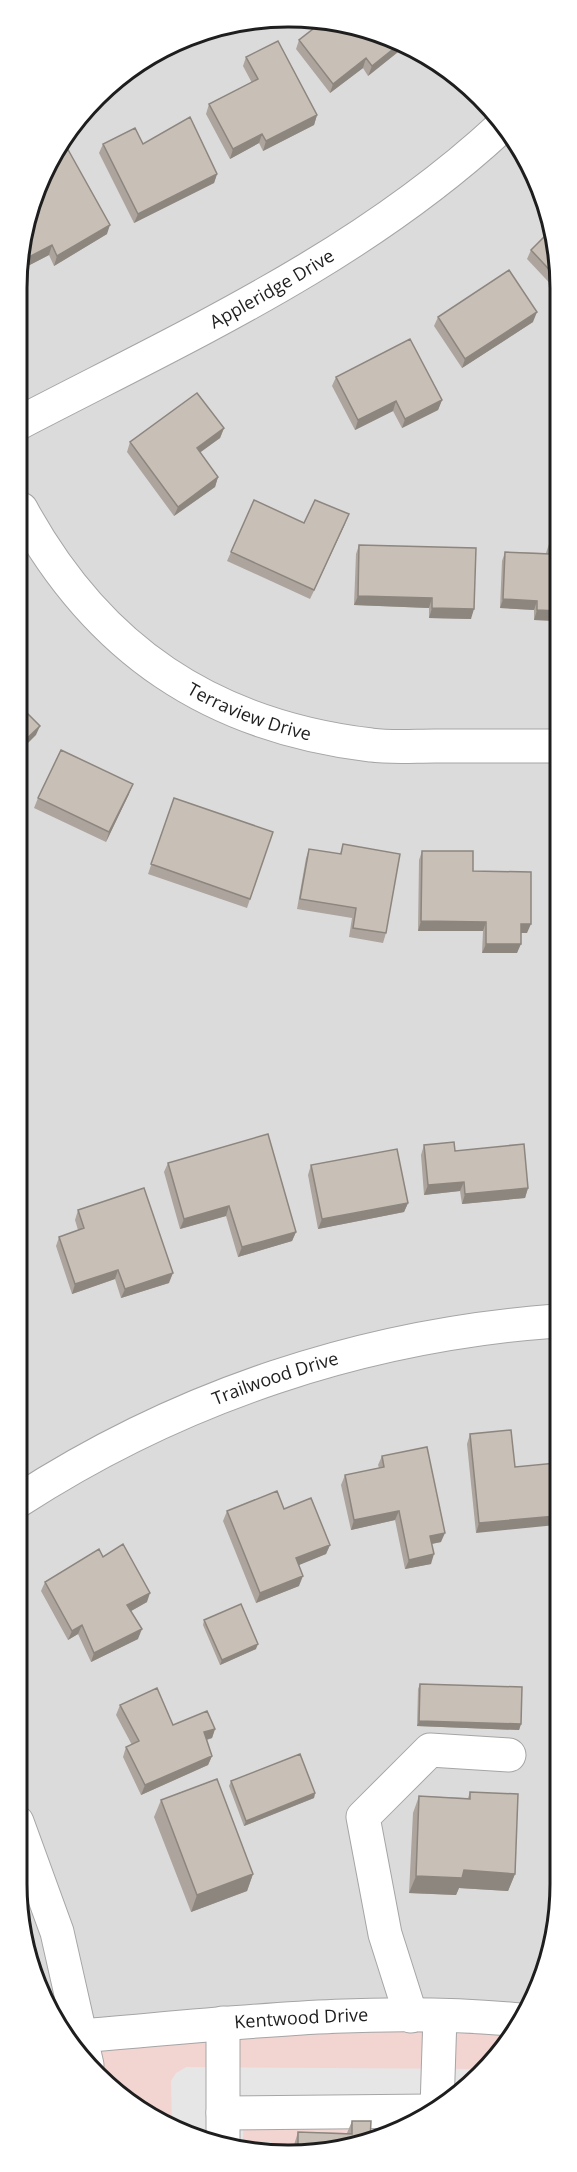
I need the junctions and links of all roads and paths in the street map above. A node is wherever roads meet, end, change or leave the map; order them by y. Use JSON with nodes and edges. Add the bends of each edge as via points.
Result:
{"nodes":[{"id":1,"x":497,"y":130,"type":"edge"},
{"id":2,"x":27,"y":419,"type":"edge"},
{"id":3,"x":27,"y":520,"type":"edge"},
{"id":4,"x":550,"y":746,"type":"edge"},
{"id":5,"x":550,"y":1321,"type":"edge"},
{"id":6,"x":27,"y":1495,"type":"edge"},
{"id":7,"x":509,"y":1755,"type":"dead end"},
{"id":8,"x":27,"y":1850,"type":"edge"},
{"id":9,"x":425,"y":2016,"type":"junction"},
{"id":10,"x":512,"y":2020,"type":"edge"},
{"id":11,"x":223,"y":2024,"type":"junction"},
{"id":12,"x":77,"y":2038,"type":"edge"},
{"id":13,"x":83,"y":2045,"type":"edge"},
{"id":14,"x":436,"y":2100,"type":"edge"},
{"id":15,"x":415,"y":2112,"type":"edge"},
{"id":16,"x":223,"y":2127,"type":"edge"}],
"edges":[{"from":1,"to":2,"type":"street","name":"Appleridge Drive","via":[[397,213],[339,253],[278,289]]},
{"from":3,"to":4,"type":"street","name":"Terraview Drive","via":[[43,550],[78,596],[118,637],[164,673],[220,705],[310,736],[373,746]]},
{"from":5,"to":6,"type":"street","name":"Trailwood Drive","via":[[417,1338],[261,1381],[130,1436]]},
{"from":7,"to":9,"type":"street","via":[[430,1750],[363,1817],[385,1934]]},
{"from":8,"to":12,"type":"street","via":[[57,1932]]},
{"from":9,"to":10,"type":"street","name":"Kentwood Drive"},
{"from":9,"to":11,"type":"street","name":"Kentwood Drive"},
{"from":9,"to":14,"type":"street"},
{"from":11,"to":13,"type":"street","name":"Kentwood Drive"},
{"from":11,"to":16,"type":"street"},
{"from":15,"to":16,"type":"street"}]}
